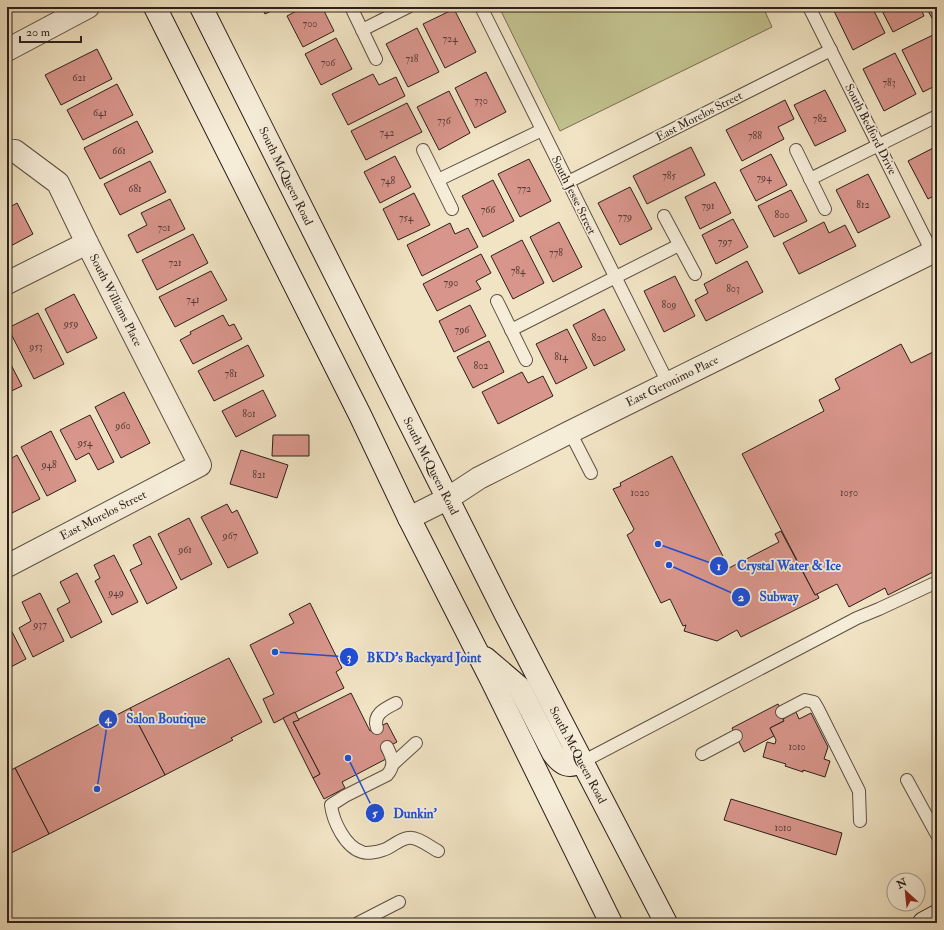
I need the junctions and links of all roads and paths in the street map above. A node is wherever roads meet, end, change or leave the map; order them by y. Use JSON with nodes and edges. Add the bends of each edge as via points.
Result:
{"nodes":[{"id":1,"x":88,"y":7,"type":"edge"},
{"id":2,"x":156,"y":7,"type":"edge"},
{"id":3,"x":201,"y":7,"type":"edge"},
{"id":4,"x":351,"y":7,"type":"edge"},
{"id":5,"x":408,"y":7,"type":"edge"},
{"id":6,"x":481,"y":7,"type":"edge"},
{"id":7,"x":809,"y":7,"type":"edge"},
{"id":8,"x":362,"y":30,"type":"junction"},
{"id":9,"x":7,"y":50,"type":"edge"},
{"id":10,"x":831,"y":50,"type":"junction"},
{"id":11,"x":376,"y":59,"type":"dead end"},
{"id":12,"x":937,"y":116,"type":"edge"},
{"id":13,"x":542,"y":130,"type":"junction"},
{"id":14,"x":878,"y":145,"type":"junction"},
{"id":15,"x":423,"y":150,"type":"dead end"},
{"id":16,"x":796,"y":150,"type":"dead end"},
{"id":17,"x":15,"y":151,"type":"dead end"},
{"id":18,"x":810,"y":179,"type":"junction"},
{"id":19,"x":438,"y":180,"type":"junction"},
{"id":20,"x":568,"y":182,"type":"junction"},
{"id":21,"x":452,"y":209,"type":"dead end"},
{"id":22,"x":825,"y":209,"type":"dead end"},
{"id":23,"x":664,"y":216,"type":"dead end"},
{"id":24,"x":87,"y":243,"type":"junction"},
{"id":25,"x":679,"y":245,"type":"junction"},
{"id":26,"x":935,"y":251,"type":"edge"},
{"id":27,"x":695,"y":274,"type":"dead end"},
{"id":28,"x":615,"y":278,"type":"junction"},
{"id":29,"x":7,"y":283,"type":"edge"},
{"id":30,"x":497,"y":301,"type":"dead end"},
{"id":31,"x":512,"y":330,"type":"junction"},
{"id":32,"x":526,"y":360,"type":"dead end"},
{"id":33,"x":668,"y":383,"type":"junction"},
{"id":34,"x":570,"y":432,"type":"junction"},
{"id":35,"x":200,"y":466,"type":"joint"},
{"id":36,"x":591,"y":473,"type":"dead end"},
{"id":37,"x":447,"y":498,"type":"junction"},
{"id":38,"x":409,"y":518,"type":"junction"},
{"id":39,"x":7,"y":566,"type":"edge"},
{"id":40,"x":937,"y":582,"type":"edge"},
{"id":41,"x":477,"y":651,"type":"junction"},
{"id":42,"x":396,"y":703,"type":"dead end"},
{"id":43,"x":782,"y":712,"type":"dead end"},
{"id":44,"x":377,"y":728,"type":"dead end"},
{"id":45,"x":736,"y":736,"type":"dead end"},
{"id":46,"x":416,"y":743,"type":"dead end"},
{"id":47,"x":387,"y":747,"type":"dead end"},
{"id":48,"x":702,"y":754,"type":"dead end"},
{"id":49,"x":582,"y":762,"type":"junction"},
{"id":50,"x":393,"y":764,"type":"junction"},
{"id":51,"x":907,"y":780,"type":"dead end"},
{"id":52,"x":860,"y":821,"type":"dead end"},
{"id":53,"x":937,"y":835,"type":"edge"},
{"id":54,"x":438,"y":851,"type":"dead end"},
{"id":55,"x":399,"y":902,"type":"dead end"},
{"id":56,"x":937,"y":916,"type":"edge"},
{"id":57,"x":358,"y":923,"type":"edge"},
{"id":58,"x":611,"y":923,"type":"edge"},
{"id":59,"x":666,"y":923,"type":"edge"},
{"id":60,"x":924,"y":923,"type":"edge"}],
"edges":[{"from":1,"to":9,"type":"main road"},
{"from":2,"to":38,"type":"main road"},
{"from":3,"to":37,"type":"main road","name":"South McQueen Road"},
{"from":4,"to":8,"type":"lane"},
{"from":5,"to":8,"type":"lane"},
{"from":6,"to":13,"type":"lane","name":"South Jesse Street"},
{"from":7,"to":10,"type":"lane","name":"South Bedford Drive"},
{"from":8,"to":11,"type":"lane"},
{"from":10,"to":14,"type":"lane","name":"South Bedford Drive"},
{"from":10,"to":20,"type":"lane","name":"East Morelos Street"},
{"from":12,"to":14,"type":"lane"},
{"from":13,"to":19,"type":"lane"},
{"from":13,"to":20,"type":"lane","name":"South Jesse Street"},
{"from":14,"to":18,"type":"lane"},
{"from":14,"to":26,"type":"lane","name":"South Bedford Drive"},
{"from":15,"to":19,"type":"lane"},
{"from":16,"to":18,"type":"lane"},
{"from":17,"to":24,"type":"main road","name":"South Williams Place","via":[[58,183]]},
{"from":18,"to":22,"type":"lane"},
{"from":19,"to":21,"type":"lane"},
{"from":20,"to":28,"type":"lane","name":"South Jesse Street"},
{"from":23,"to":25,"type":"lane"},
{"from":24,"to":29,"type":"main road"},
{"from":24,"to":35,"type":"main road","name":"South Williams Place"},
{"from":25,"to":27,"type":"lane"},
{"from":25,"to":28,"type":"lane"},
{"from":26,"to":33,"type":"main road","name":"East Geronimo Place"},
{"from":28,"to":31,"type":"lane"},
{"from":28,"to":33,"type":"lane","name":"South Jesse Street"},
{"from":30,"to":31,"type":"lane"},
{"from":31,"to":32,"type":"lane"},
{"from":33,"to":34,"type":"main road","name":"East Geronimo Place"},
{"from":34,"to":36,"type":"lane"},
{"from":34,"to":37,"type":"main road","name":"East Geronimo Place","via":[[479,478]]},
{"from":35,"to":39,"type":"main road","name":"East Morelos Street"},
{"from":37,"to":38,"type":"main road","name":"East Geronimo Place"},
{"from":37,"to":49,"type":"main road","name":"South McQueen Road"},
{"from":38,"to":41,"type":"main road"},
{"from":40,"to":49,"type":"lane","via":[[857,618]]},
{"from":41,"to":49,"type":"main road","via":[[519,687],[559,762],[567,765]]},
{"from":41,"to":58,"type":"main road"},
{"from":42,"to":44,"type":"lane","via":[[379,713]]},
{"from":43,"to":52,"type":"lane","via":[[805,700],[814,702],[859,791]]},
{"from":45,"to":48,"type":"lane"},
{"from":46,"to":50,"type":"lane"},
{"from":47,"to":50,"type":"lane"},
{"from":49,"to":59,"type":"main road","name":"South McQueen Road"},
{"from":50,"to":54,"type":"lane","via":[[387,775],[331,805],[339,829],[351,846],[363,853],[383,850],[407,838],[415,839]]},
{"from":51,"to":53,"type":"lane"},
{"from":55,"to":57,"type":"lane"},
{"from":56,"to":60,"type":"main road"}]}
